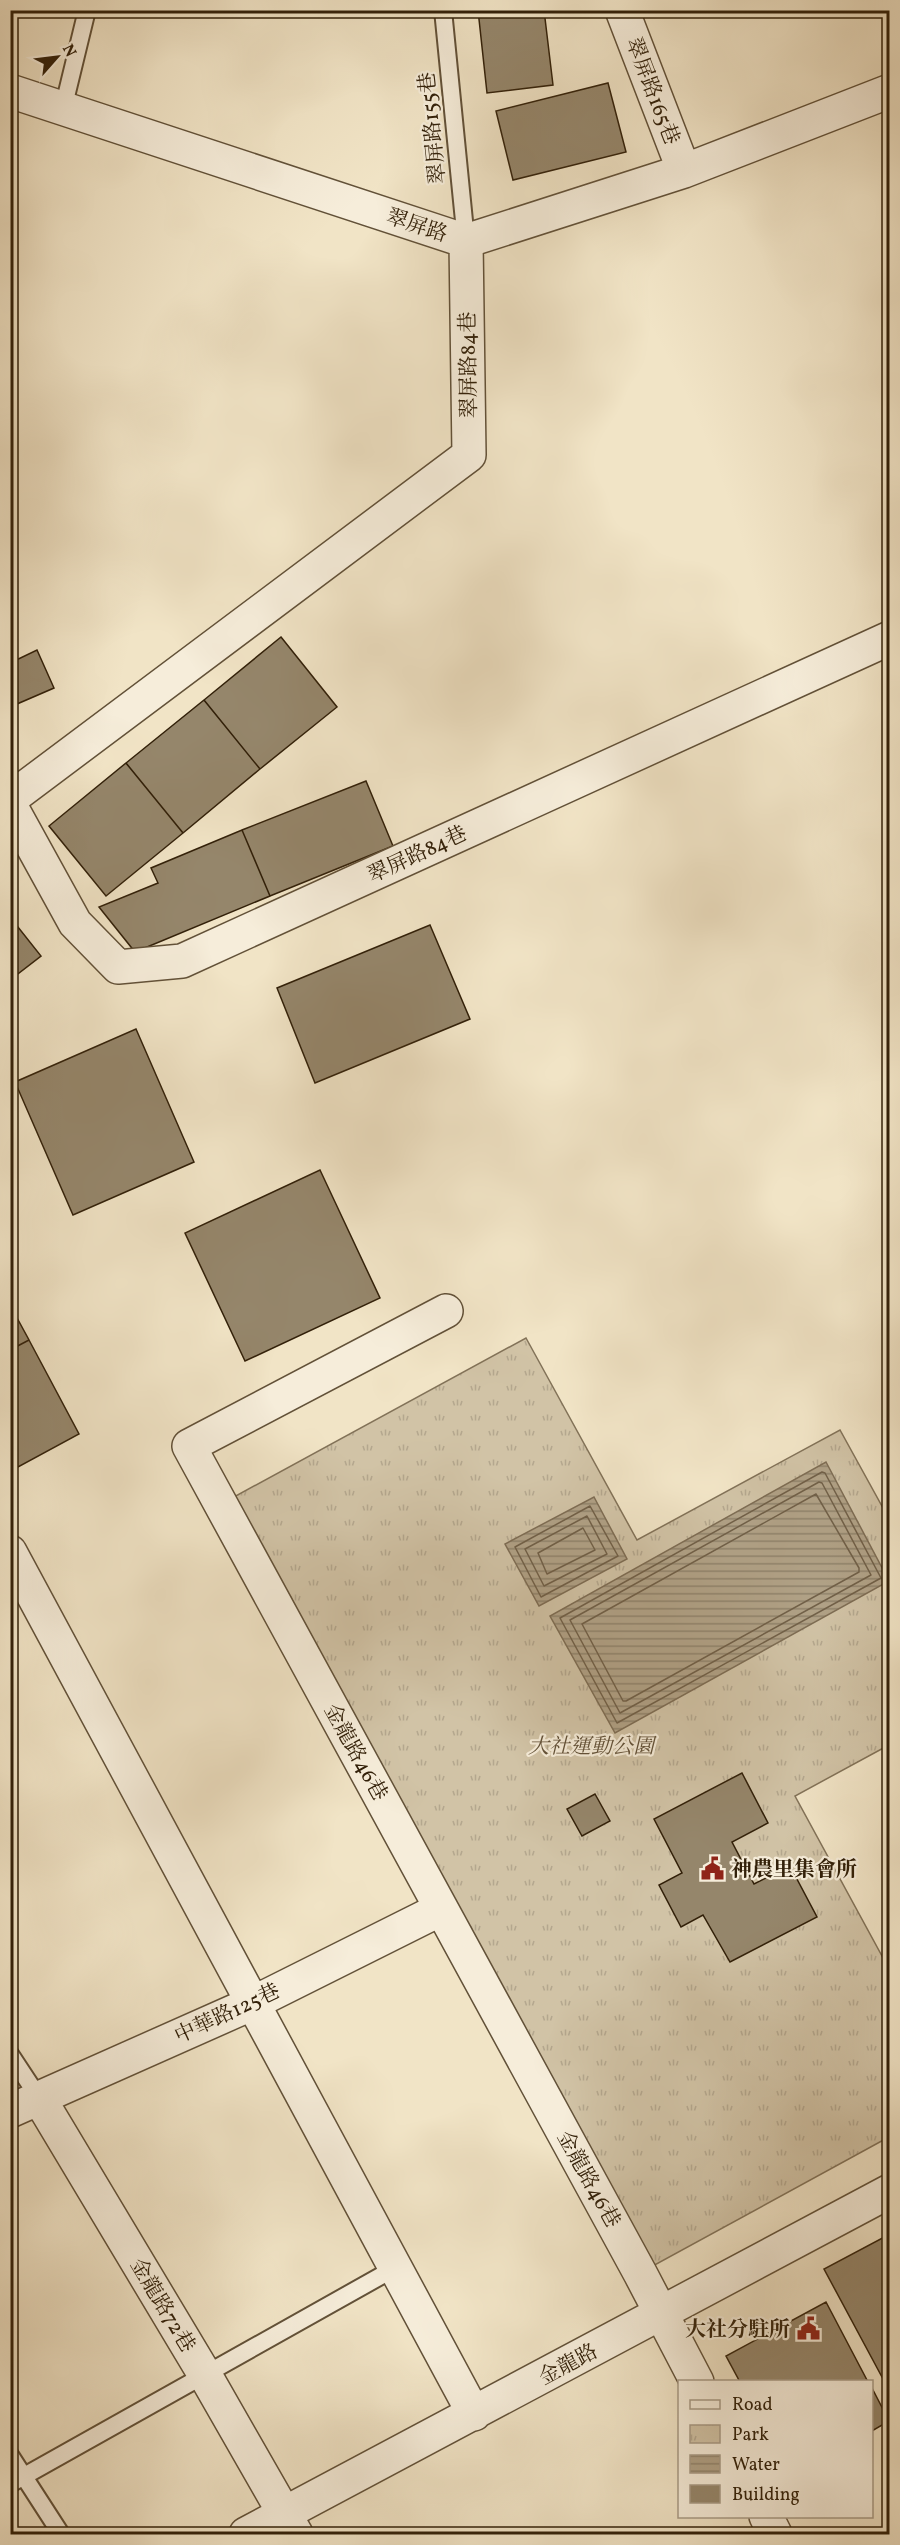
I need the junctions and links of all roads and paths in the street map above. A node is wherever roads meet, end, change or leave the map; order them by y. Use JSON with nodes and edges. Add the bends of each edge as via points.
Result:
{"nodes":[{"id":1,"x":87,"y":10,"type":"edge"},
{"id":2,"x":443,"y":10,"type":"edge"},
{"id":3,"x":622,"y":10,"type":"edge"},
{"id":4,"x":10,"y":91,"type":"edge"},
{"id":5,"x":890,"y":91,"type":"edge"},
{"id":6,"x":63,"y":109,"type":"junction"},
{"id":7,"x":684,"y":171,"type":"junction"},
{"id":8,"x":466,"y":241,"type":"junction"},
{"id":9,"x":890,"y":638,"type":"edge"},
{"id":10,"x":10,"y":799,"type":"edge"},
{"id":11,"x":10,"y":805,"type":"edge"},
{"id":12,"x":446,"y":1311,"type":"dead end"},
{"id":13,"x":10,"y":1552,"type":"edge"},
{"id":14,"x":22,"y":1597,"type":"edge"},
{"id":15,"x":441,"y":1909,"type":"junction"},
{"id":16,"x":253,"y":2003,"type":"junction"},
{"id":17,"x":10,"y":2054,"type":"edge"},
{"id":18,"x":25,"y":2105,"type":"edge"},
{"id":19,"x":890,"y":2192,"type":"edge"},
{"id":20,"x":395,"y":2268,"type":"junction"},
{"id":21,"x":662,"y":2314,"type":"junction"},
{"id":22,"x":205,"y":2375,"type":"junction"},
{"id":23,"x":696,"y":2380,"type":"edge"},
{"id":24,"x":474,"y":2414,"type":"junction"},
{"id":25,"x":10,"y":2455,"type":"edge"},
{"id":26,"x":17,"y":2480,"type":"edge"},
{"id":27,"x":766,"y":2518,"type":"edge"},
{"id":28,"x":291,"y":2524,"type":"edge"},
{"id":29,"x":61,"y":2535,"type":"edge"},
{"id":30,"x":246,"y":2535,"type":"edge"},
{"id":31,"x":775,"y":2535,"type":"edge"}],
"edges":[{"from":1,"to":6,"type":"lane"},
{"from":2,"to":8,"type":"lane","name":"翠屏路155巷"},
{"from":3,"to":7,"type":"street","name":"翠屏路165巷"},
{"from":4,"to":6,"type":"street","name":"翠屏路"},
{"from":5,"to":7,"type":"street","name":"翠屏路"},
{"from":6,"to":8,"type":"street","name":"翠屏路"},
{"from":7,"to":8,"type":"street","name":"翠屏路"},
{"from":8,"to":10,"type":"street","name":"翠屏路84巷","via":[[469,455]]},
{"from":9,"to":11,"type":"street","name":"翠屏路84巷","via":[[182,962],[118,967],[75,923]]},
{"from":12,"to":15,"type":"street","name":"金龍路46巷","via":[[189,1446]]},
{"from":13,"to":14,"type":"street"},
{"from":14,"to":16,"type":"street"},
{"from":15,"to":16,"type":"street","name":"中華路125巷"},
{"from":15,"to":21,"type":"street","name":"金龍路46巷"},
{"from":16,"to":18,"type":"street","name":"中華路125巷"},
{"from":16,"to":20,"type":"street"},
{"from":17,"to":18,"type":"lane"},
{"from":18,"to":22,"type":"street","name":"金龍路72巷"},
{"from":19,"to":21,"type":"street","name":"金龍路"},
{"from":20,"to":22,"type":"lane"},
{"from":20,"to":24,"type":"street"},
{"from":21,"to":23,"type":"street","name":"金龍路46巷"},
{"from":21,"to":24,"type":"street","name":"金龍路"},
{"from":22,"to":26,"type":"lane"},
{"from":22,"to":28,"type":"street","name":"金龍路72巷"},
{"from":24,"to":28,"type":"street","name":"金龍路"},
{"from":25,"to":26,"type":"lane"},
{"from":26,"to":29,"type":"lane"},
{"from":27,"to":31,"type":"street"},
{"from":28,"to":30,"type":"street","name":"金龍路"}]}
